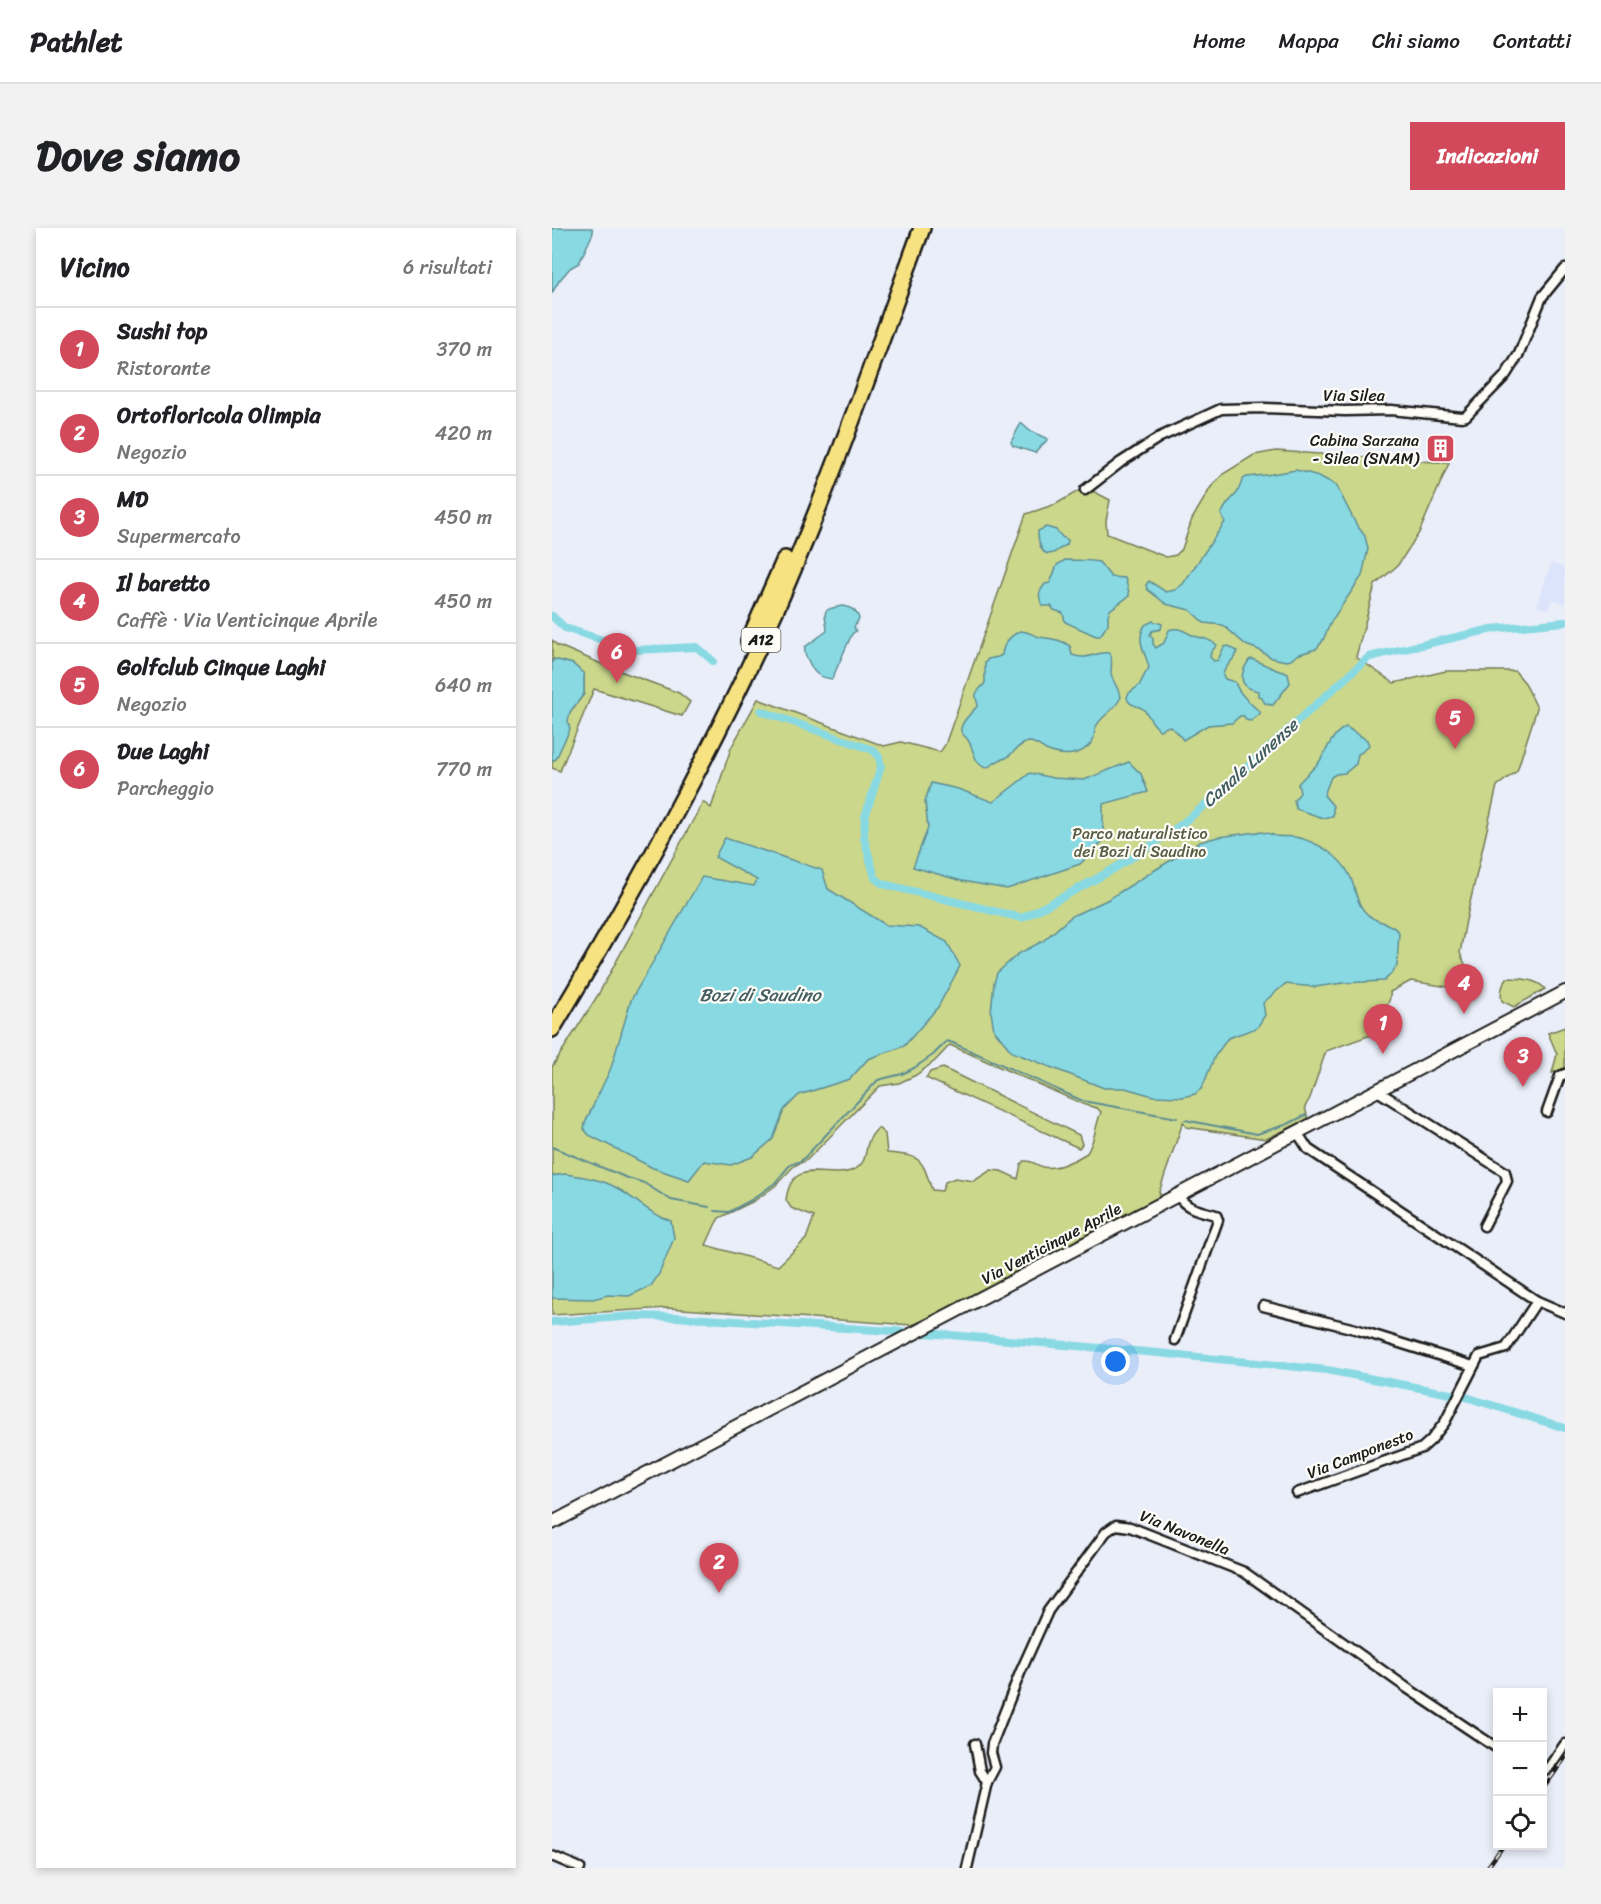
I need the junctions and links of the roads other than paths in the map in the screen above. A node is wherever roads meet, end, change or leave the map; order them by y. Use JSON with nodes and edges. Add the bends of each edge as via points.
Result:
{"nodes":[{"id":1,"x":912,"y":228,"type":"edge"},
{"id":2,"x":922,"y":228,"type":"edge"},
{"id":3,"x":1565,"y":270,"type":"edge"},
{"id":4,"x":1085,"y":490,"type":"dead end"},
{"id":5,"x":1565,"y":992,"type":"edge"},
{"id":6,"x":552,"y":1010,"type":"edge"},
{"id":7,"x":552,"y":1029,"type":"edge"},
{"id":8,"x":1565,"y":1074,"type":"edge"},
{"id":9,"x":1376,"y":1090,"type":"junction"},
{"id":10,"x":1547,"y":1112,"type":"dead end"},
{"id":11,"x":1297,"y":1132,"type":"junction"},
{"id":12,"x":1178,"y":1195,"type":"junction"},
{"id":13,"x":1484,"y":1226,"type":"dead end"},
{"id":14,"x":1537,"y":1301,"type":"junction"},
{"id":15,"x":1263,"y":1306,"type":"dead end"},
{"id":16,"x":1565,"y":1313,"type":"edge"},
{"id":17,"x":1175,"y":1341,"type":"dead end"},
{"id":18,"x":1473,"y":1366,"type":"junction"},
{"id":19,"x":1297,"y":1493,"type":"dead end"},
{"id":20,"x":552,"y":1523,"type":"edge"},
{"id":21,"x":975,"y":1744,"type":"dead end"},
{"id":22,"x":1565,"y":1744,"type":"edge"},
{"id":23,"x":1493,"y":1745,"type":"edge"},
{"id":24,"x":1547,"y":1769,"type":"edge"},
{"id":25,"x":989,"y":1779,"type":"junction"},
{"id":26,"x":552,"y":1856,"type":"edge"},
{"id":27,"x":580,"y":1868,"type":"edge"},
{"id":28,"x":967,"y":1868,"type":"edge"}],
"edges":[{"from":1,"to":6,"type":"highway","name":"A12","number":"A12","via":[[818,482],[710,728],[604,924]]},
{"from":2,"to":7,"type":"highway","name":"A12","number":"A12","via":[[826,488],[776,609],[724,721],[615,926]]},
{"from":3,"to":4,"type":"street","name":"Via Silea","via":[[1542,297],[1519,354],[1505,376],[1466,416],[1391,410],[1221,409],[1161,437]]},
{"from":5,"to":9,"type":"main road","name":"Via Venticinque Aprile"},
{"from":8,"to":10,"type":"street","via":[[1560,1076]]},
{"from":9,"to":11,"type":"main road","name":"Via Venticinque Aprile"},
{"from":9,"to":13,"type":"street","via":[[1505,1172],[1507,1180]]},
{"from":11,"to":12,"type":"main road","name":"Via Venticinque Aprile"},
{"from":11,"to":14,"type":"street","via":[[1308,1149]]},
{"from":12,"to":17,"type":"street","via":[[1191,1208],[1216,1215],[1218,1220]]},
{"from":12,"to":20,"type":"main road","name":"Via Venticinque Aprile"},
{"from":14,"to":16,"type":"street"},
{"from":14,"to":18,"type":"street","via":[[1508,1345],[1479,1356]]},
{"from":15,"to":18,"type":"street","via":[[1355,1329]]},
{"from":18,"to":19,"type":"street","name":"Via Camponesto","via":[[1445,1422],[1422,1448]]},
{"from":21,"to":25,"type":"street","via":[[982,1777]]},
{"from":22,"to":24,"type":"street"},
{"from":23,"to":25,"type":"street","name":"Via Navonella","via":[[1244,1572],[1121,1525],[1106,1532],[1048,1611],[996,1733],[991,1753],[995,1767]]},
{"from":25,"to":28,"type":"street","name":"Via Navonella"},
{"from":26,"to":27,"type":"street"}]}
